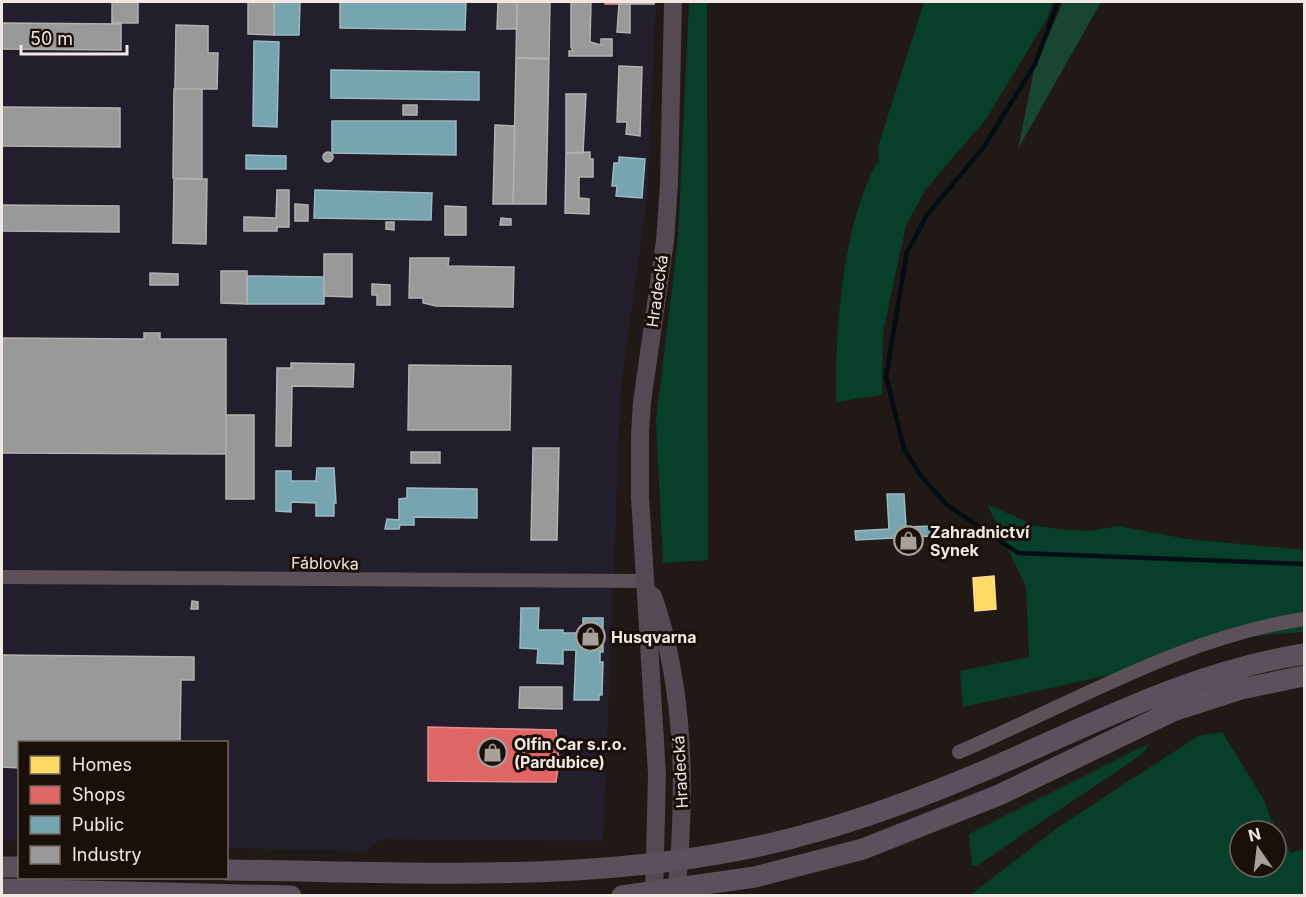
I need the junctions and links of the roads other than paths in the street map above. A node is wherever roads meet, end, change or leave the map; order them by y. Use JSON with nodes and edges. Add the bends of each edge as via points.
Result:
{"nodes":[{"id":1,"x":673,"y":2,"type":"edge"},
{"id":2,"x":2,"y":576,"type":"edge"},
{"id":3,"x":647,"y":580,"type":"junction"},
{"id":4,"x":1305,"y":619,"type":"edge"},
{"id":5,"x":1305,"y":654,"type":"edge"},
{"id":6,"x":1305,"y":676,"type":"edge"},
{"id":7,"x":959,"y":752,"type":"dead end"},
{"id":8,"x":680,"y":860,"type":"junction"},
{"id":9,"x":655,"y":863,"type":"junction"},
{"id":10,"x":2,"y":867,"type":"edge"},
{"id":11,"x":18,"y":867,"type":"edge"},
{"id":12,"x":228,"y":870,"type":"edge"},
{"id":13,"x":719,"y":883,"type":"junction"},
{"id":14,"x":2,"y":889,"type":"edge"},
{"id":15,"x":677,"y":892,"type":"edge"},
{"id":16,"x":654,"y":893,"type":"edge"},
{"id":17,"x":291,"y":896,"type":"edge"},
{"id":18,"x":622,"y":896,"type":"edge"},
{"id":19,"x":701,"y":896,"type":"edge"}],
"edges":[{"from":1,"to":3,"type":"main road","name":"Hradecká","via":[[669,184],[640,434],[640,497]]},
{"from":2,"to":3,"type":"street","name":"Fáblovka"},
{"from":3,"to":8,"type":"main road","name":"Hradecká","via":[[663,624],[678,717]]},
{"from":3,"to":9,"type":"main road","name":"Hradecká","via":[[657,774]]},
{"from":4,"to":7,"type":"street","via":[[1191,648]]},
{"from":5,"to":8,"type":"main road","via":[[1236,668],[1165,690],[979,773],[852,820],[763,846]]},
{"from":6,"to":13,"type":"main road","via":[[1241,689],[1173,711],[999,795],[863,849],[817,863]]},
{"from":8,"to":9,"type":"main road"},
{"from":8,"to":15,"type":"main road","name":"Hradecká"},
{"from":9,"to":12,"type":"main road","via":[[546,870]]},
{"from":9,"to":16,"type":"main road","name":"Hradecká"},
{"from":10,"to":11,"type":"main road"},
{"from":13,"to":15,"type":"main road"},
{"from":13,"to":19,"type":"main road"},
{"from":14,"to":17,"type":"main road"},
{"from":15,"to":16,"type":"main road"},
{"from":16,"to":18,"type":"main road"}]}
